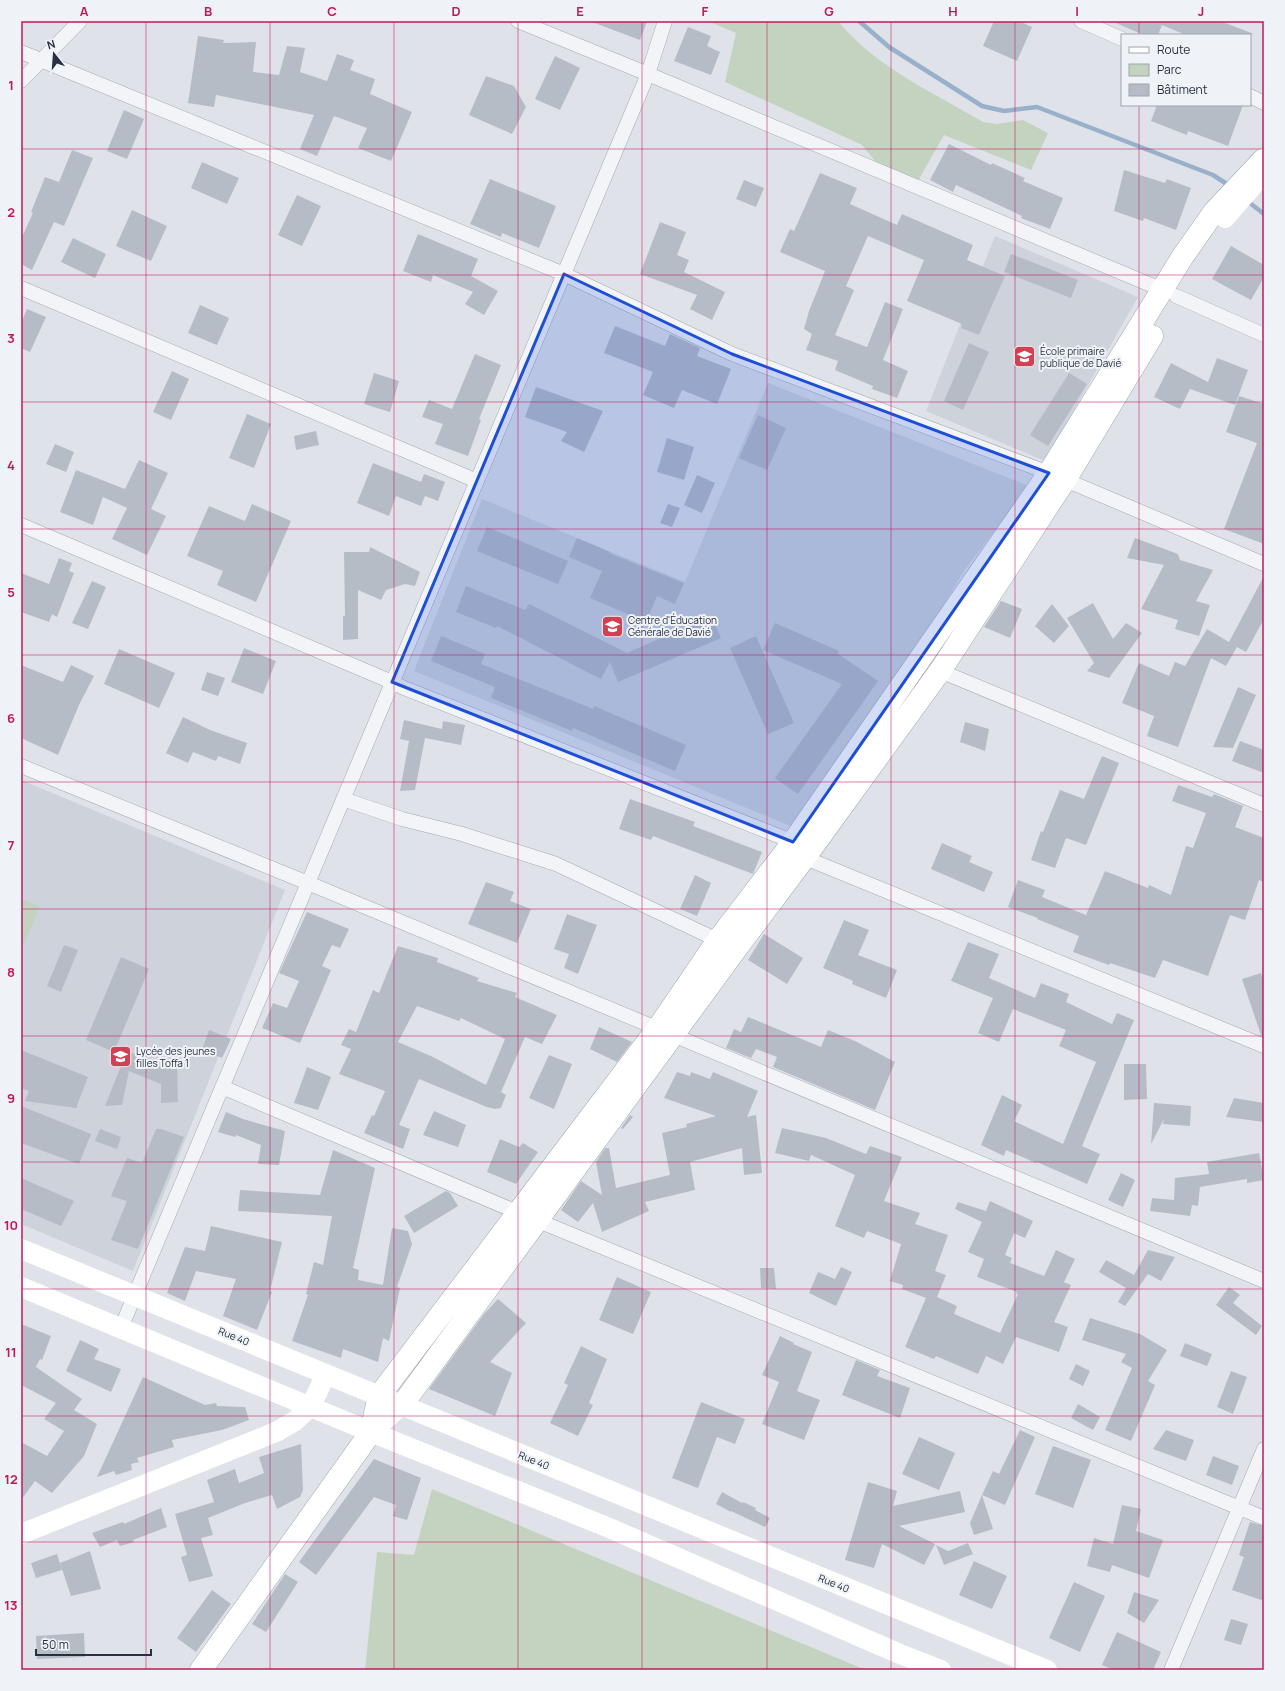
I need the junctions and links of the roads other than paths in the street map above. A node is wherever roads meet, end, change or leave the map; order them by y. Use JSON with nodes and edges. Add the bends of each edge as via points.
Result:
{"nodes":[{"id":1,"x":80,"y":21,"type":"edge"},
{"id":2,"x":518,"y":21,"type":"edge"},
{"id":3,"x":665,"y":21,"type":"edge"},
{"id":4,"x":1081,"y":21,"type":"edge"},
{"id":5,"x":1121,"y":39,"type":"edge"},
{"id":6,"x":21,"y":52,"type":"edge"},
{"id":7,"x":42,"y":60,"type":"junction"},
{"id":8,"x":648,"y":74,"type":"junction"},
{"id":9,"x":21,"y":81,"type":"edge"},
{"id":10,"x":1251,"y":96,"type":"edge"},
{"id":11,"x":1264,"y":103,"type":"edge"},
{"id":12,"x":1264,"y":159,"type":"edge"},
{"id":13,"x":1256,"y":176,"type":"edge"},
{"id":14,"x":564,"y":274,"type":"junction"},
{"id":15,"x":21,"y":288,"type":"edge"},
{"id":16,"x":1169,"y":293,"type":"junction"},
{"id":17,"x":1264,"y":335,"type":"edge"},
{"id":18,"x":1057,"y":476,"type":"junction"},
{"id":19,"x":477,"y":481,"type":"junction"},
{"id":20,"x":21,"y":525,"type":"edge"},
{"id":21,"x":1264,"y":564,"type":"edge"},
{"id":22,"x":940,"y":671,"type":"junction"},
{"id":23,"x":392,"y":682,"type":"junction"},
{"id":24,"x":21,"y":766,"type":"edge"},
{"id":25,"x":343,"y":800,"type":"junction"},
{"id":26,"x":1264,"y":805,"type":"edge"},
{"id":27,"x":803,"y":849,"type":"junction"},
{"id":28,"x":308,"y":883,"type":"junction"},
{"id":29,"x":727,"y":944,"type":"junction"},
{"id":30,"x":665,"y":1031,"type":"junction"},
{"id":31,"x":1264,"y":1046,"type":"edge"},
{"id":32,"x":222,"y":1087,"type":"junction"},
{"id":33,"x":527,"y":1216,"type":"junction"},
{"id":34,"x":21,"y":1249,"type":"edge"},
{"id":35,"x":1264,"y":1281,"type":"edge"},
{"id":36,"x":21,"y":1286,"type":"edge"},
{"id":37,"x":134,"y":1296,"type":"junction"},
{"id":38,"x":121,"y":1328,"type":"junction"},
{"id":39,"x":326,"y":1374,"type":"junction"},
{"id":40,"x":379,"y":1396,"type":"junction"},
{"id":41,"x":402,"y":1405,"type":"junction"},
{"id":42,"x":311,"y":1406,"type":"junction"},
{"id":43,"x":371,"y":1432,"type":"junction"},
{"id":44,"x":1264,"y":1449,"type":"edge"},
{"id":45,"x":1239,"y":1508,"type":"junction"},
{"id":46,"x":1264,"y":1518,"type":"edge"},
{"id":47,"x":21,"y":1534,"type":"edge"},
{"id":48,"x":201,"y":1670,"type":"edge"},
{"id":49,"x":941,"y":1670,"type":"edge"},
{"id":50,"x":1047,"y":1670,"type":"edge"},
{"id":51,"x":1171,"y":1670,"type":"edge"}],
"edges":[{"from":1,"to":7,"type":"street"},
{"from":2,"to":8,"type":"street"},
{"from":3,"to":8,"type":"street"},
{"from":4,"to":5,"type":"street"},
{"from":6,"to":7,"type":"street"},
{"from":7,"to":9,"type":"street"},
{"from":7,"to":14,"type":"street"},
{"from":8,"to":14,"type":"street"},
{"from":8,"to":16,"type":"street"},
{"from":10,"to":11,"type":"street"},
{"from":12,"to":13,"type":"main road"},
{"from":13,"to":16,"type":"main road","via":[[1219,215]]},
{"from":14,"to":18,"type":"street","via":[[732,354]]},
{"from":14,"to":19,"type":"street"},
{"from":15,"to":19,"type":"street"},
{"from":16,"to":17,"type":"street"},
{"from":16,"to":18,"type":"main road"},
{"from":18,"to":21,"type":"street"},
{"from":18,"to":22,"type":"main road"},
{"from":18,"to":27,"type":"main road"},
{"from":19,"to":23,"type":"street"},
{"from":20,"to":23,"type":"street"},
{"from":22,"to":26,"type":"street"},
{"from":22,"to":27,"type":"main road"},
{"from":23,"to":25,"type":"street"},
{"from":23,"to":27,"type":"street"},
{"from":24,"to":28,"type":"street"},
{"from":25,"to":28,"type":"street"},
{"from":25,"to":29,"type":"street","via":[[556,864]]},
{"from":27,"to":29,"type":"main road"},
{"from":27,"to":31,"type":"street"},
{"from":28,"to":30,"type":"street"},
{"from":28,"to":32,"type":"street"},
{"from":29,"to":30,"type":"main road"},
{"from":30,"to":33,"type":"main road"},
{"from":30,"to":35,"type":"street"},
{"from":32,"to":33,"type":"street"},
{"from":32,"to":37,"type":"street"},
{"from":33,"to":40,"type":"main road"},
{"from":33,"to":41,"type":"main road"},
{"from":33,"to":45,"type":"street"},
{"from":34,"to":37,"type":"main road","name":"Rue 40"},
{"from":36,"to":38,"type":"main road"},
{"from":37,"to":38,"type":"street"},
{"from":37,"to":39,"type":"main road","name":"Rue 40"},
{"from":38,"to":42,"type":"main road"},
{"from":39,"to":40,"type":"main road","name":"Rue 40"},
{"from":39,"to":42,"type":"main road"},
{"from":40,"to":41,"type":"main road","name":"Rue 40"},
{"from":40,"to":43,"type":"main road"},
{"from":41,"to":43,"type":"main road"},
{"from":41,"to":50,"type":"main road","name":"Rue 40"},
{"from":42,"to":43,"type":"main road"},
{"from":42,"to":47,"type":"main road","via":[[295,1422],[276,1432]]},
{"from":43,"to":48,"type":"main road"},
{"from":43,"to":49,"type":"main road","via":[[607,1527]]},
{"from":44,"to":45,"type":"street"},
{"from":45,"to":46,"type":"street"},
{"from":45,"to":51,"type":"street"}]}
